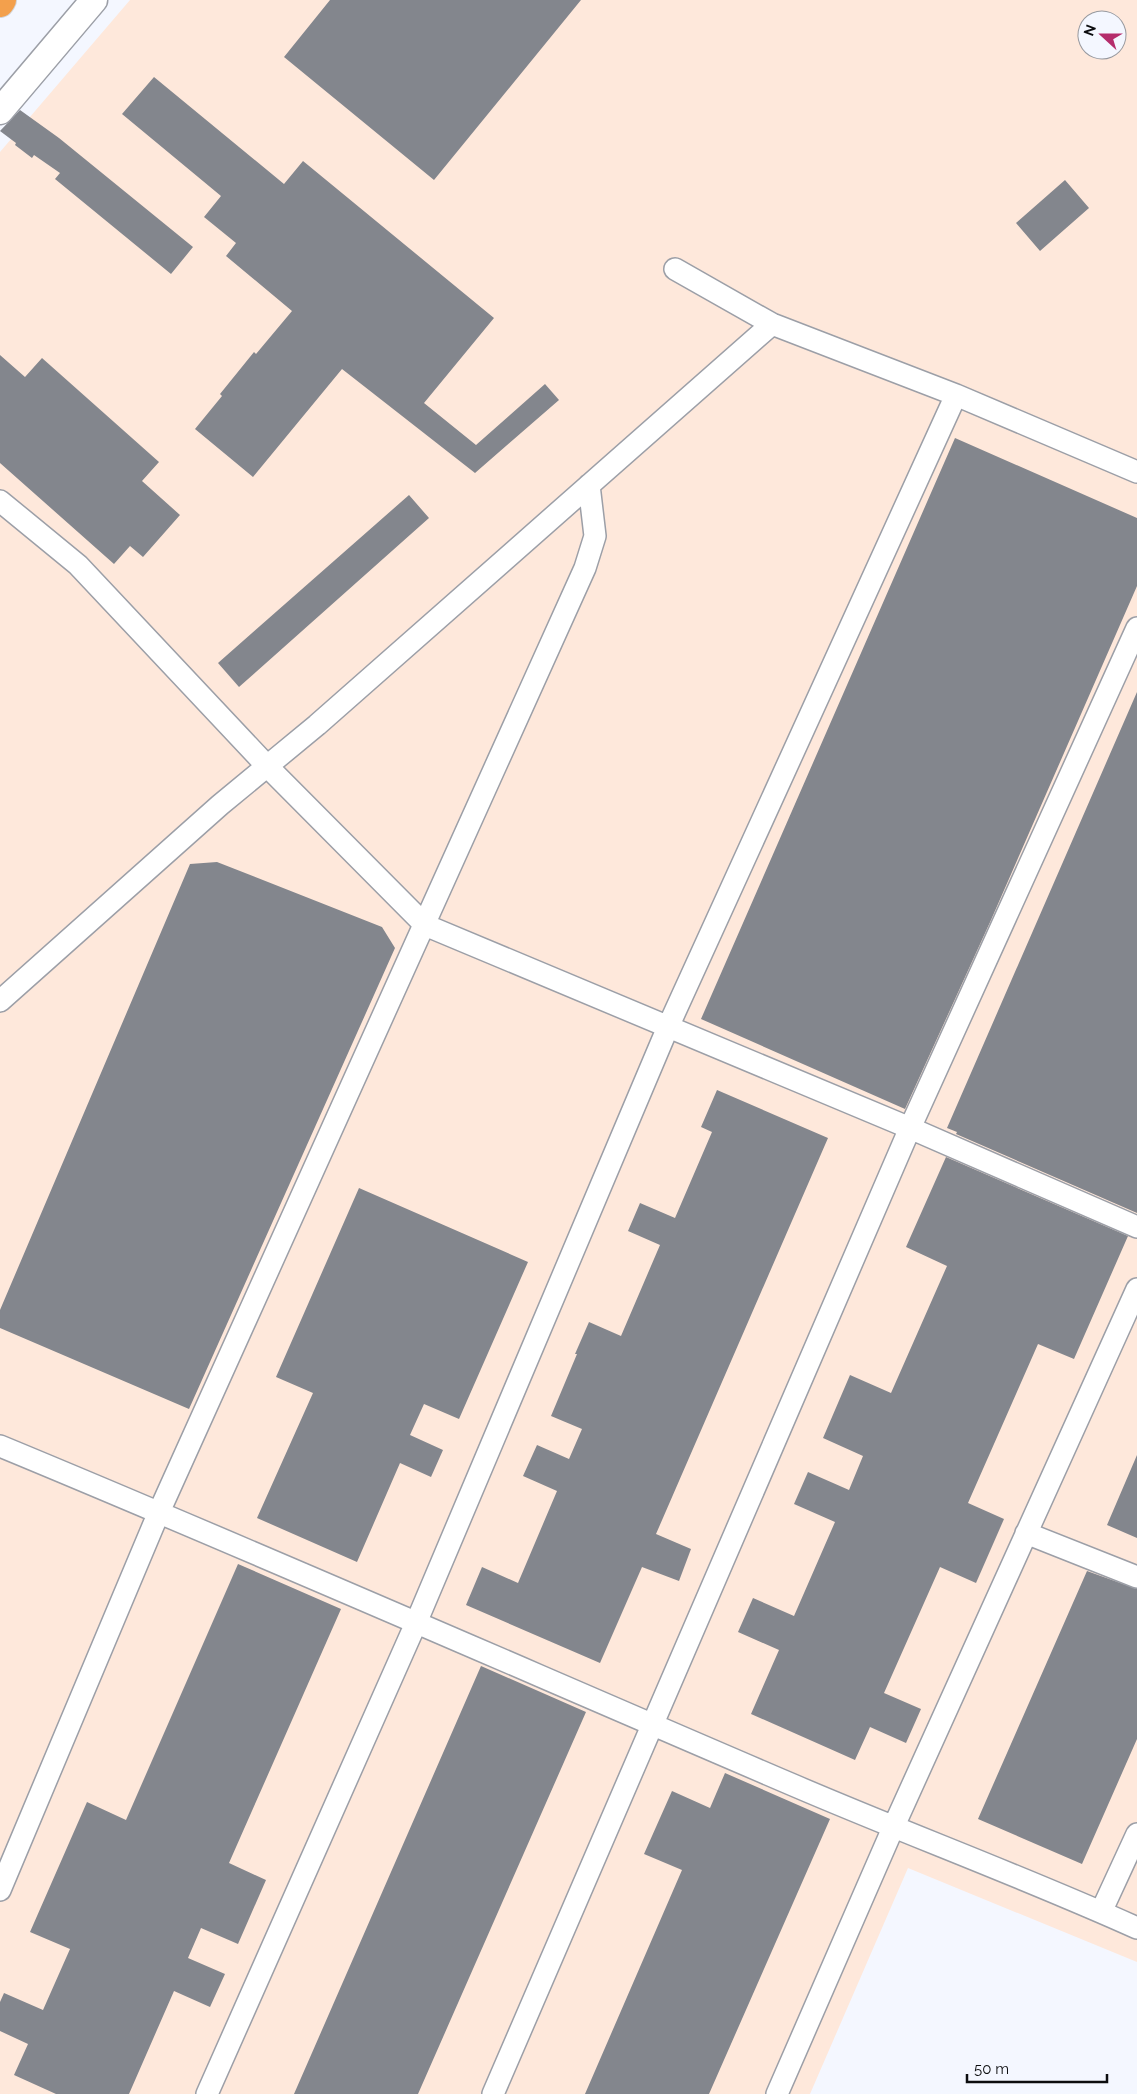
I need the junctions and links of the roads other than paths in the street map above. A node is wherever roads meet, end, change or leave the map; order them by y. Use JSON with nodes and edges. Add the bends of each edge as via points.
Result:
{"nodes":[{"id":1,"x":94,"y":0,"type":"edge"},
{"id":2,"x":0,"y":111,"type":"edge"},
{"id":3,"x":676,"y":269,"type":"dead end"},
{"id":4,"x":772,"y":324,"type":"junction"},
{"id":5,"x":956,"y":396,"type":"junction"},
{"id":6,"x":1137,"y":472,"type":"edge"},
{"id":7,"x":589,"y":485,"type":"junction"},
{"id":8,"x":0,"y":500,"type":"edge"},
{"id":9,"x":1137,"y":628,"type":"edge"},
{"id":10,"x":267,"y":766,"type":"junction"},
{"id":11,"x":425,"y":925,"type":"junction"},
{"id":12,"x":0,"y":1001,"type":"edge"},
{"id":13,"x":668,"y":1027,"type":"junction"},
{"id":14,"x":910,"y":1128,"type":"junction"},
{"id":15,"x":1137,"y":1227,"type":"edge"},
{"id":16,"x":1137,"y":1289,"type":"edge"},
{"id":17,"x":0,"y":1446,"type":"edge"},
{"id":18,"x":159,"y":1512,"type":"junction"},
{"id":19,"x":1026,"y":1533,"type":"junction"},
{"id":20,"x":1137,"y":1577,"type":"edge"},
{"id":21,"x":416,"y":1623,"type":"junction"},
{"id":22,"x":653,"y":1725,"type":"junction"},
{"id":23,"x":893,"y":1828,"type":"junction"},
{"id":24,"x":1137,"y":1834,"type":"edge"},
{"id":25,"x":0,"y":1890,"type":"edge"},
{"id":26,"x":1101,"y":1912,"type":"junction"},
{"id":27,"x":1137,"y":1928,"type":"edge"},
{"id":28,"x":207,"y":2094,"type":"edge"},
{"id":29,"x":493,"y":2094,"type":"edge"},
{"id":30,"x":777,"y":2094,"type":"edge"}],
"edges":[{"from":1,"to":2,"type":"street"},
{"from":3,"to":4,"type":"street"},
{"from":4,"to":5,"type":"street"},
{"from":4,"to":7,"type":"street"},
{"from":5,"to":6,"type":"street"},
{"from":5,"to":13,"type":"street"},
{"from":7,"to":10,"type":"street"},
{"from":7,"to":11,"type":"street","via":[[595,536],[585,568]]},
{"from":8,"to":10,"type":"street","via":[[78,566]]},
{"from":9,"to":14,"type":"street"},
{"from":10,"to":11,"type":"street"},
{"from":10,"to":12,"type":"street"},
{"from":11,"to":13,"type":"street"},
{"from":11,"to":18,"type":"street"},
{"from":13,"to":14,"type":"street"},
{"from":13,"to":21,"type":"street"},
{"from":14,"to":15,"type":"street"},
{"from":14,"to":22,"type":"street"},
{"from":16,"to":19,"type":"street"},
{"from":17,"to":18,"type":"street"},
{"from":18,"to":21,"type":"street"},
{"from":18,"to":25,"type":"street"},
{"from":19,"to":20,"type":"street"},
{"from":19,"to":23,"type":"street"},
{"from":21,"to":22,"type":"street"},
{"from":21,"to":28,"type":"street"},
{"from":22,"to":23,"type":"street"},
{"from":22,"to":29,"type":"street"},
{"from":23,"to":26,"type":"street"},
{"from":23,"to":30,"type":"street"},
{"from":24,"to":26,"type":"street"},
{"from":26,"to":27,"type":"street"}]}
